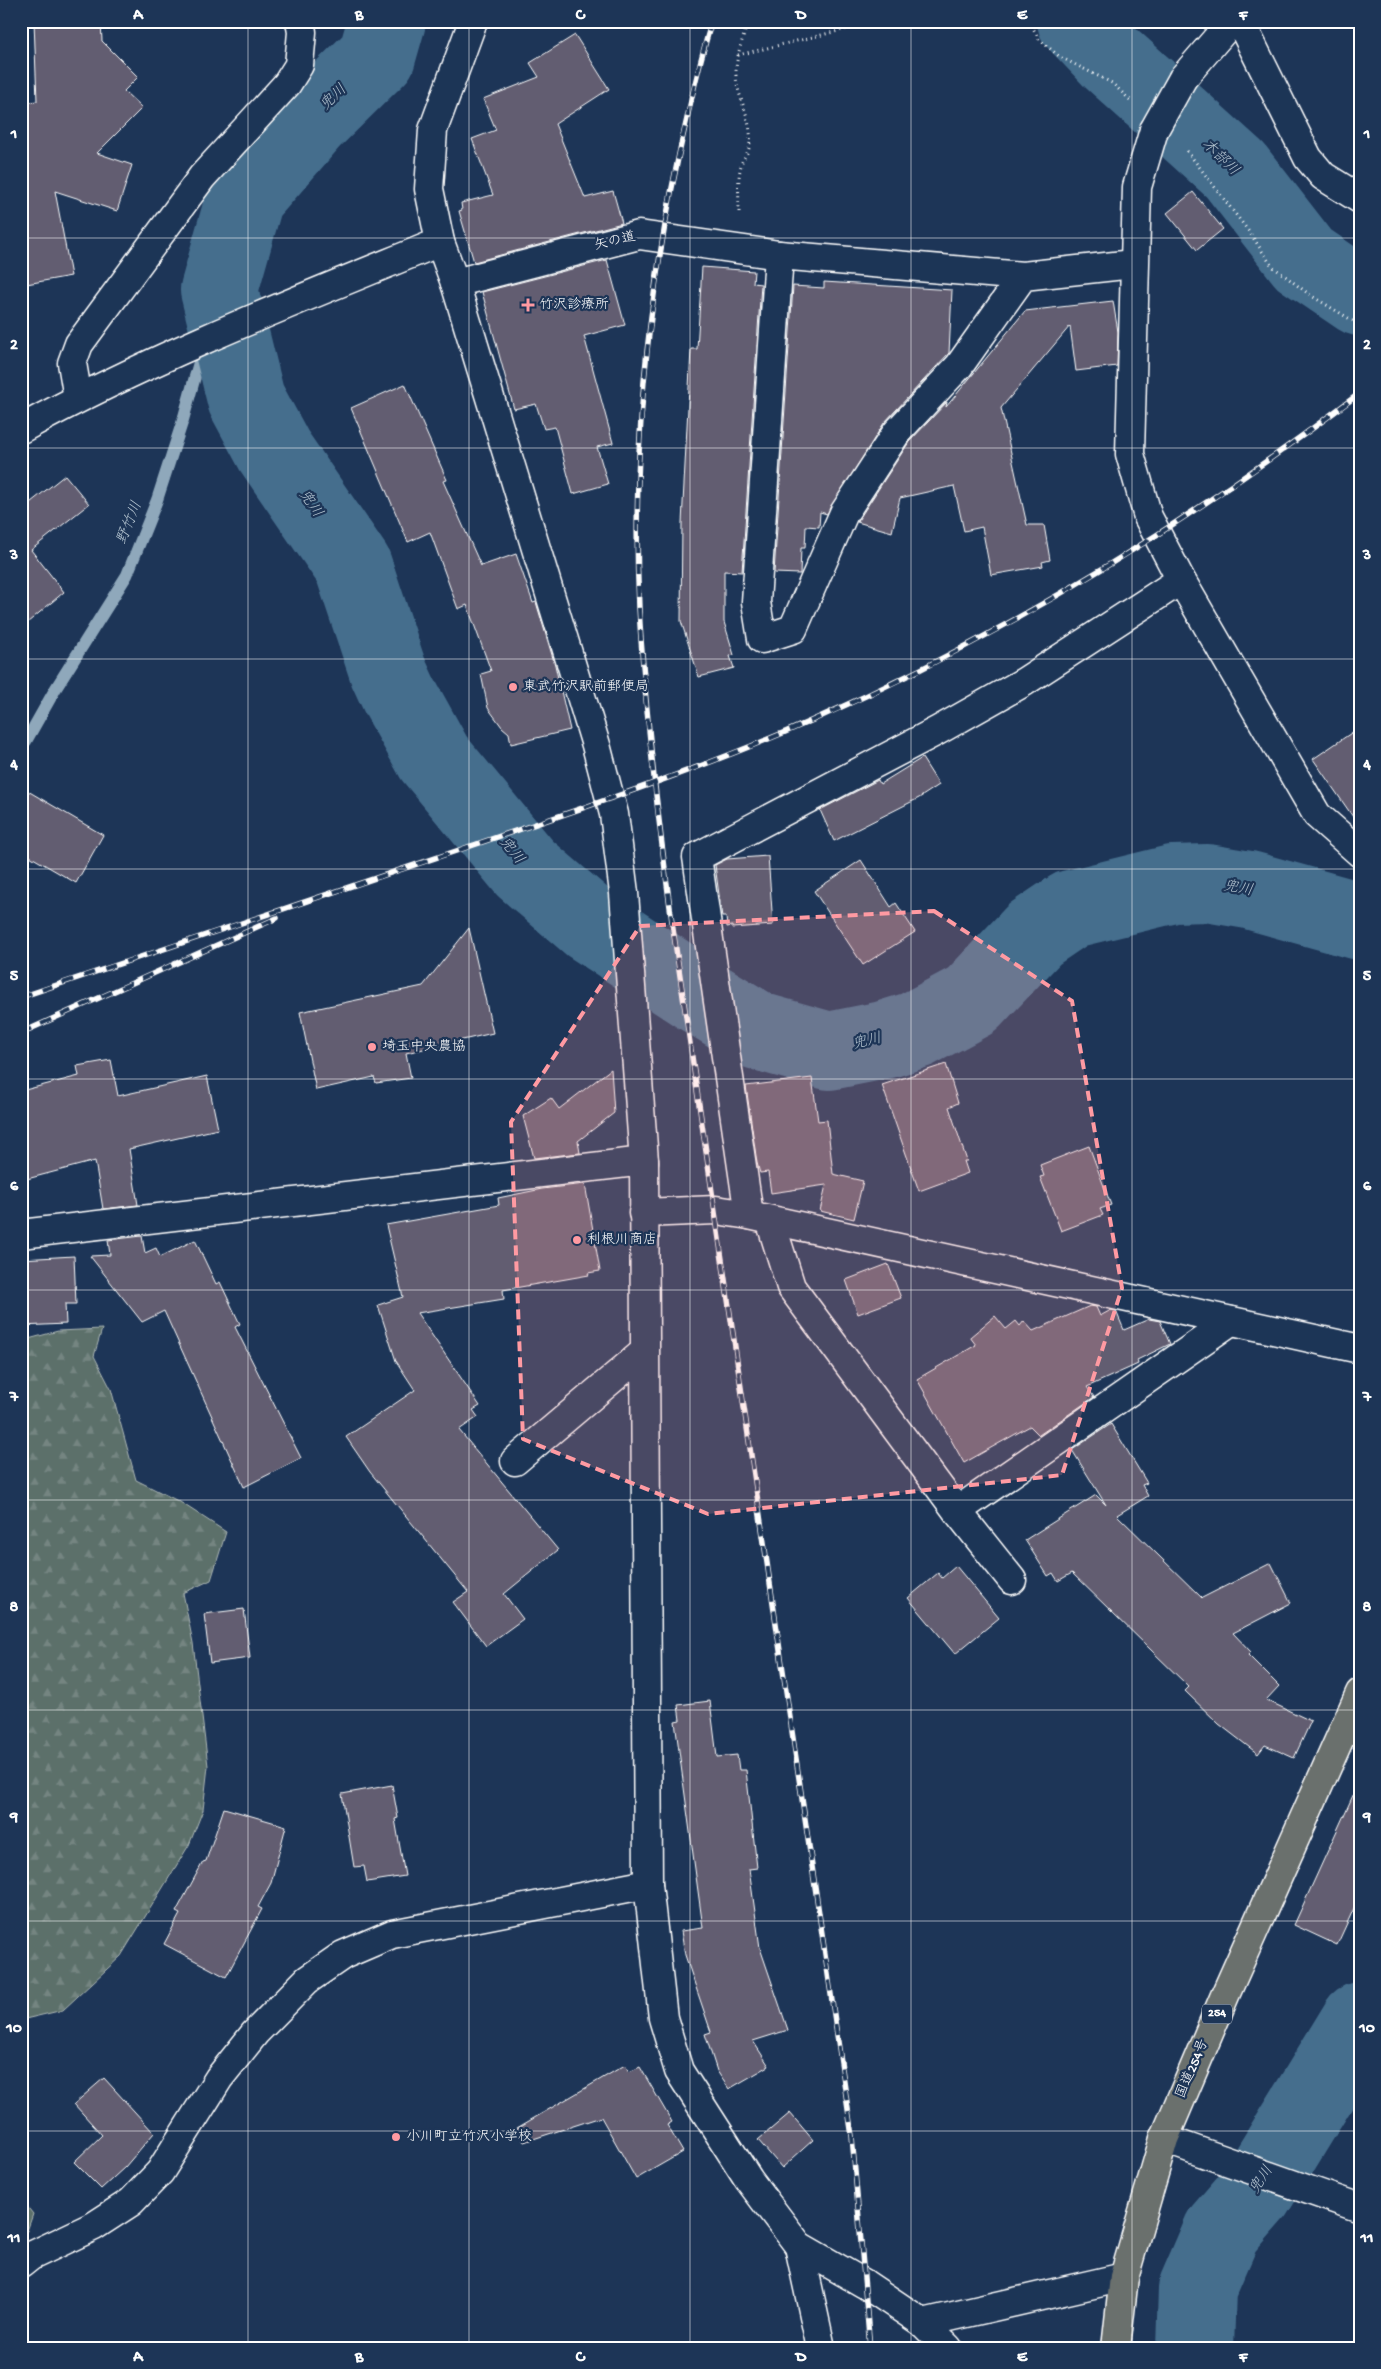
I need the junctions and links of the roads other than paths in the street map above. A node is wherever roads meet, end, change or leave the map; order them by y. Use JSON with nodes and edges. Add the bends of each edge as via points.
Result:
{"nodes":[{"id":1,"x":300,"y":21,"type":"edge"},
{"id":2,"x":473,"y":21,"type":"edge"},
{"id":3,"x":1232,"y":21,"type":"edge"},
{"id":4,"x":1240,"y":21,"type":"edge"},
{"id":5,"x":1360,"y":199,"type":"edge"},
{"id":6,"x":440,"y":242,"type":"junction"},
{"id":7,"x":779,"y":255,"type":"junction"},
{"id":8,"x":1133,"y":264,"type":"junction"},
{"id":9,"x":1023,"y":276,"type":"junction"},
{"id":10,"x":454,"y":283,"type":"junction"},
{"id":11,"x":78,"y":398,"type":"junction"},
{"id":12,"x":21,"y":429,"type":"edge"},
{"id":13,"x":1180,"y":580,"type":"junction"},
{"id":14,"x":1360,"y":853,"type":"edge"},
{"id":15,"x":644,"y":1161,"type":"junction"},
{"id":16,"x":643,"y":1213,"type":"junction"},
{"id":17,"x":759,"y":1218,"type":"junction"},
{"id":18,"x":21,"y":1234,"type":"edge"},
{"id":19,"x":1231,"y":1322,"type":"junction"},
{"id":20,"x":1360,"y":1349,"type":"edge"},
{"id":21,"x":644,"y":1352,"type":"junction"},
{"id":22,"x":515,"y":1461,"type":"dead end"},
{"id":23,"x":957,"y":1511,"type":"junction"},
{"id":24,"x":1012,"y":1580,"type":"dead end"},
{"id":25,"x":1360,"y":1693,"type":"edge"},
{"id":26,"x":648,"y":1884,"type":"junction"},
{"id":27,"x":1164,"y":2139,"type":"junction"},
{"id":28,"x":1360,"y":2208,"type":"edge"},
{"id":29,"x":800,"y":2246,"type":"junction"},
{"id":30,"x":21,"y":2264,"type":"edge"},
{"id":31,"x":1124,"y":2277,"type":"junction"},
{"id":32,"x":923,"y":2323,"type":"junction"},
{"id":33,"x":821,"y":2348,"type":"edge"},
{"id":34,"x":948,"y":2348,"type":"edge"},
{"id":35,"x":1116,"y":2348,"type":"edge"}],
"edges":[{"from":1,"to":11,"type":"street","via":[[299,65],[287,84],[202,177],[79,344],[72,363]]},
{"from":2,"to":6,"type":"street","via":[[432,130],[429,188]]},
{"from":3,"to":8,"type":"street","bridge":true,"via":[[1183,78],[1154,130],[1136,187]]},
{"from":4,"to":5,"type":"street","via":[[1308,158],[1324,176]]},
{"from":6,"to":10,"type":"street"},
{"from":6,"to":11,"type":"street","via":[[155,361]]},
{"from":7,"to":9,"type":"street","name":"矢の道"},
{"from":7,"to":9,"type":"street","via":[[756,602],[762,639],[793,628],[844,513],[897,432],[959,366]]},
{"from":7,"to":10,"type":"street","name":"矢の道","via":[[639,235]]},
{"from":8,"to":9,"type":"street","name":"矢の道"},
{"from":8,"to":13,"type":"street","via":[[1130,454],[1148,517]]},
{"from":10,"to":15,"type":"street","via":[[596,745],[614,814],[624,893],[630,1009]]},
{"from":11,"to":12,"type":"street"},
{"from":13,"to":14,"type":"street","via":[[1317,816]]},
{"from":13,"to":17,"type":"street","via":[[1024,682],[697,857],[724,1050]]},
{"from":15,"to":16,"type":"street"},
{"from":15,"to":18,"type":"street"},
{"from":16,"to":17,"type":"street","via":[[716,1210]]},
{"from":16,"to":21,"type":"street"},
{"from":17,"to":19,"type":"street"},
{"from":17,"to":23,"type":"street","via":[[791,1287]]},
{"from":19,"to":20,"type":"street"},
{"from":19,"to":23,"type":"street"},
{"from":21,"to":22,"type":"street"},
{"from":21,"to":26,"type":"street"},
{"from":23,"to":24,"type":"street"},
{"from":25,"to":27,"type":"highway","name":"国道254号","number":"254"},
{"from":26,"to":29,"type":"street","via":[[663,2018],[679,2071],[749,2180]]},
{"from":26,"to":30,"type":"street","via":[[392,1934],[343,1955],[307,1980],[256,2033],[219,2078],[160,2172],[131,2202],[94,2226]]},
{"from":27,"to":28,"type":"street"},
{"from":27,"to":31,"type":"highway","name":"国道254号","number":"254"},
{"from":29,"to":32,"type":"street"},
{"from":29,"to":33,"type":"street"},
{"from":31,"to":32,"type":"street"},
{"from":31,"to":35,"type":"highway","name":"国道254号","number":"254"},
{"from":32,"to":34,"type":"street"}]}
